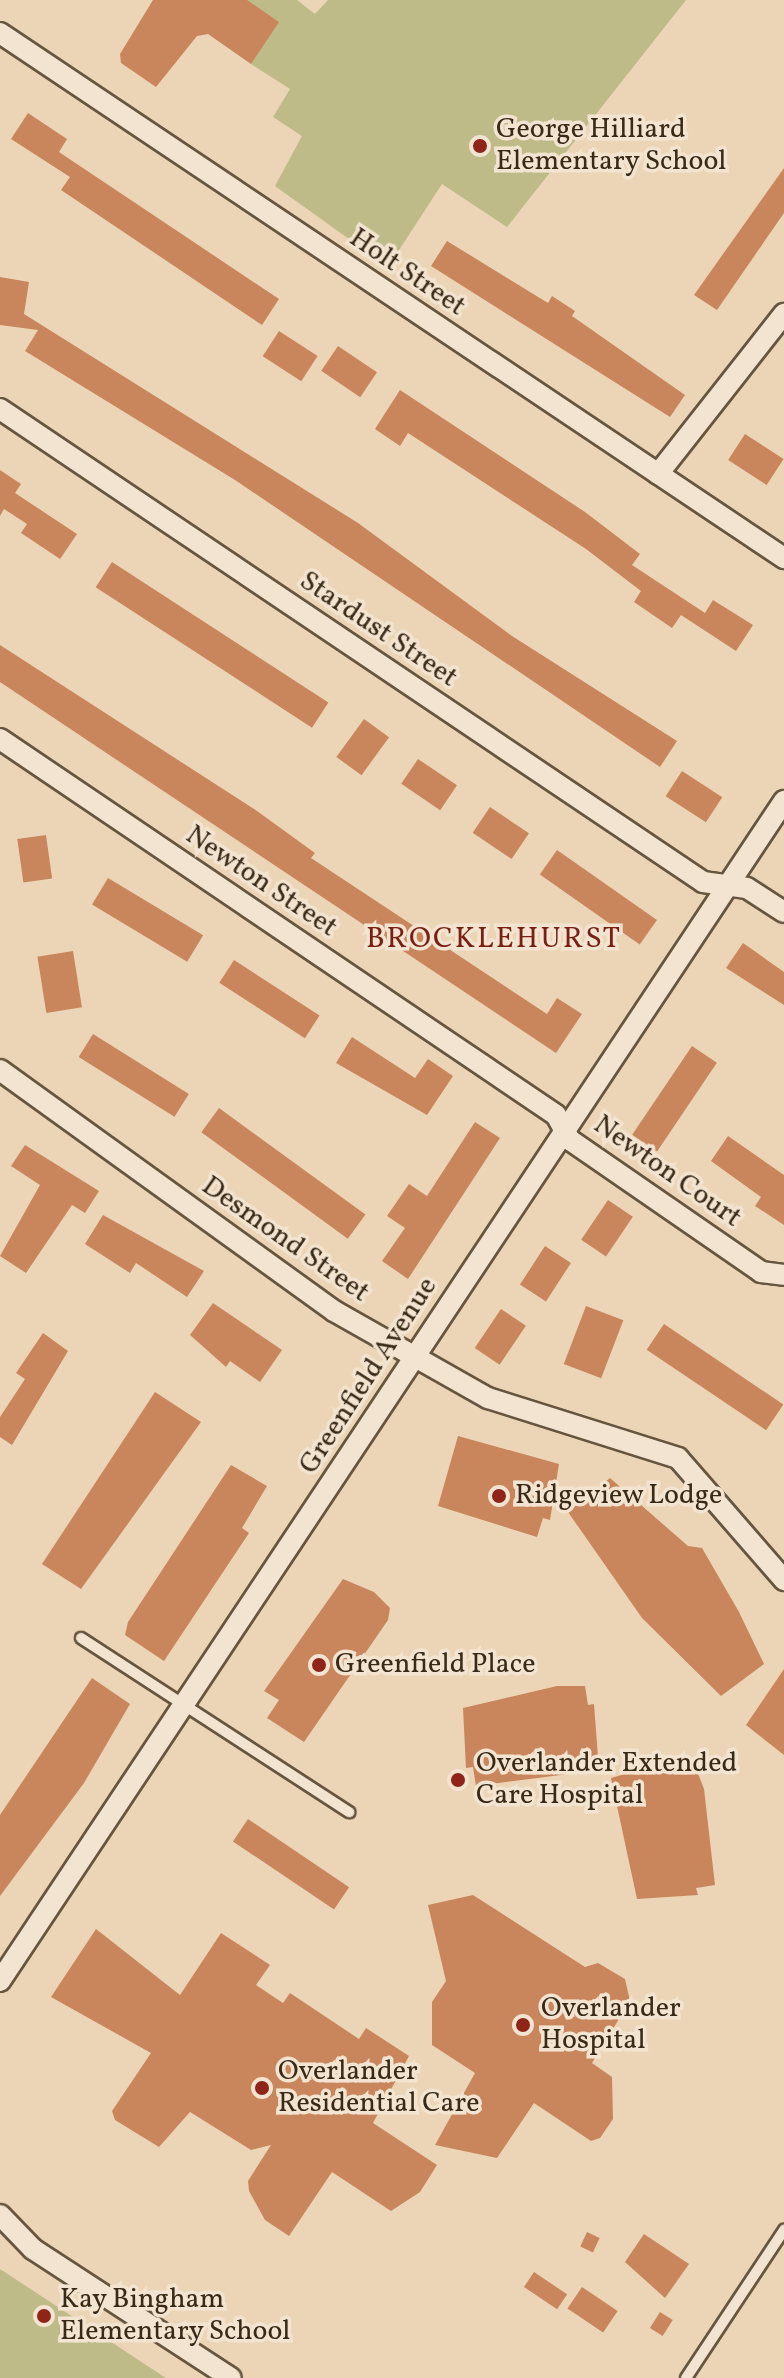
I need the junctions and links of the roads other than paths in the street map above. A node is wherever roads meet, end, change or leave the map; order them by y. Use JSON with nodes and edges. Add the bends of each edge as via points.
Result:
{"nodes":[{"id":1,"x":0,"y":33,"type":"edge"},
{"id":2,"x":784,"y":314,"type":"edge"},
{"id":3,"x":0,"y":409,"type":"edge"},
{"id":4,"x":658,"y":474,"type":"junction"},
{"id":5,"x":784,"y":558,"type":"edge"},
{"id":6,"x":0,"y":739,"type":"edge"},
{"id":7,"x":784,"y":801,"type":"edge"},
{"id":8,"x":729,"y":885,"type":"junction"},
{"id":9,"x":784,"y":912,"type":"edge"},
{"id":10,"x":0,"y":1070,"type":"edge"},
{"id":11,"x":564,"y":1130,"type":"junction"},
{"id":12,"x":784,"y":1275,"type":"edge"},
{"id":13,"x":415,"y":1356,"type":"junction"},
{"id":14,"x":784,"y":1580,"type":"edge"},
{"id":15,"x":81,"y":1638,"type":"dead end"},
{"id":16,"x":185,"y":1705,"type":"junction"},
{"id":17,"x":349,"y":1812,"type":"dead end"},
{"id":18,"x":0,"y":1981,"type":"edge"},
{"id":19,"x":0,"y":2215,"type":"edge"},
{"id":20,"x":784,"y":2230,"type":"edge"},
{"id":21,"x":231,"y":2378,"type":"edge"},
{"id":22,"x":686,"y":2378,"type":"edge"}],
"edges":[{"from":1,"to":4,"type":"street","name":"Holt Street"},
{"from":2,"to":4,"type":"street"},
{"from":3,"to":8,"type":"street","name":"Stardust Street","via":[[703,882]]},
{"from":4,"to":5,"type":"street","name":"Holt Street"},
{"from":6,"to":11,"type":"street","name":"Newton Street","via":[[556,1115]]},
{"from":7,"to":8,"type":"street","name":"Greenfield Avenue"},
{"from":8,"to":9,"type":"street","name":"Stardust Street","via":[[747,888]]},
{"from":8,"to":11,"type":"street","name":"Greenfield Avenue"},
{"from":10,"to":13,"type":"street","name":"Desmond Street","via":[[334,1311]]},
{"from":11,"to":12,"type":"street","name":"Newton Court","via":[[761,1272]]},
{"from":11,"to":13,"type":"street","name":"Greenfield Avenue"},
{"from":13,"to":14,"type":"street","name":"Desmond Street","via":[[488,1398],[678,1458]]},
{"from":13,"to":16,"type":"street","name":"Greenfield Avenue"},
{"from":15,"to":16,"type":"lane"},
{"from":16,"to":17,"type":"lane"},
{"from":16,"to":18,"type":"street","name":"Greenfield Avenue"},
{"from":19,"to":21,"type":"street","via":[[33,2249]]},
{"from":20,"to":22,"type":"lane"}]}
